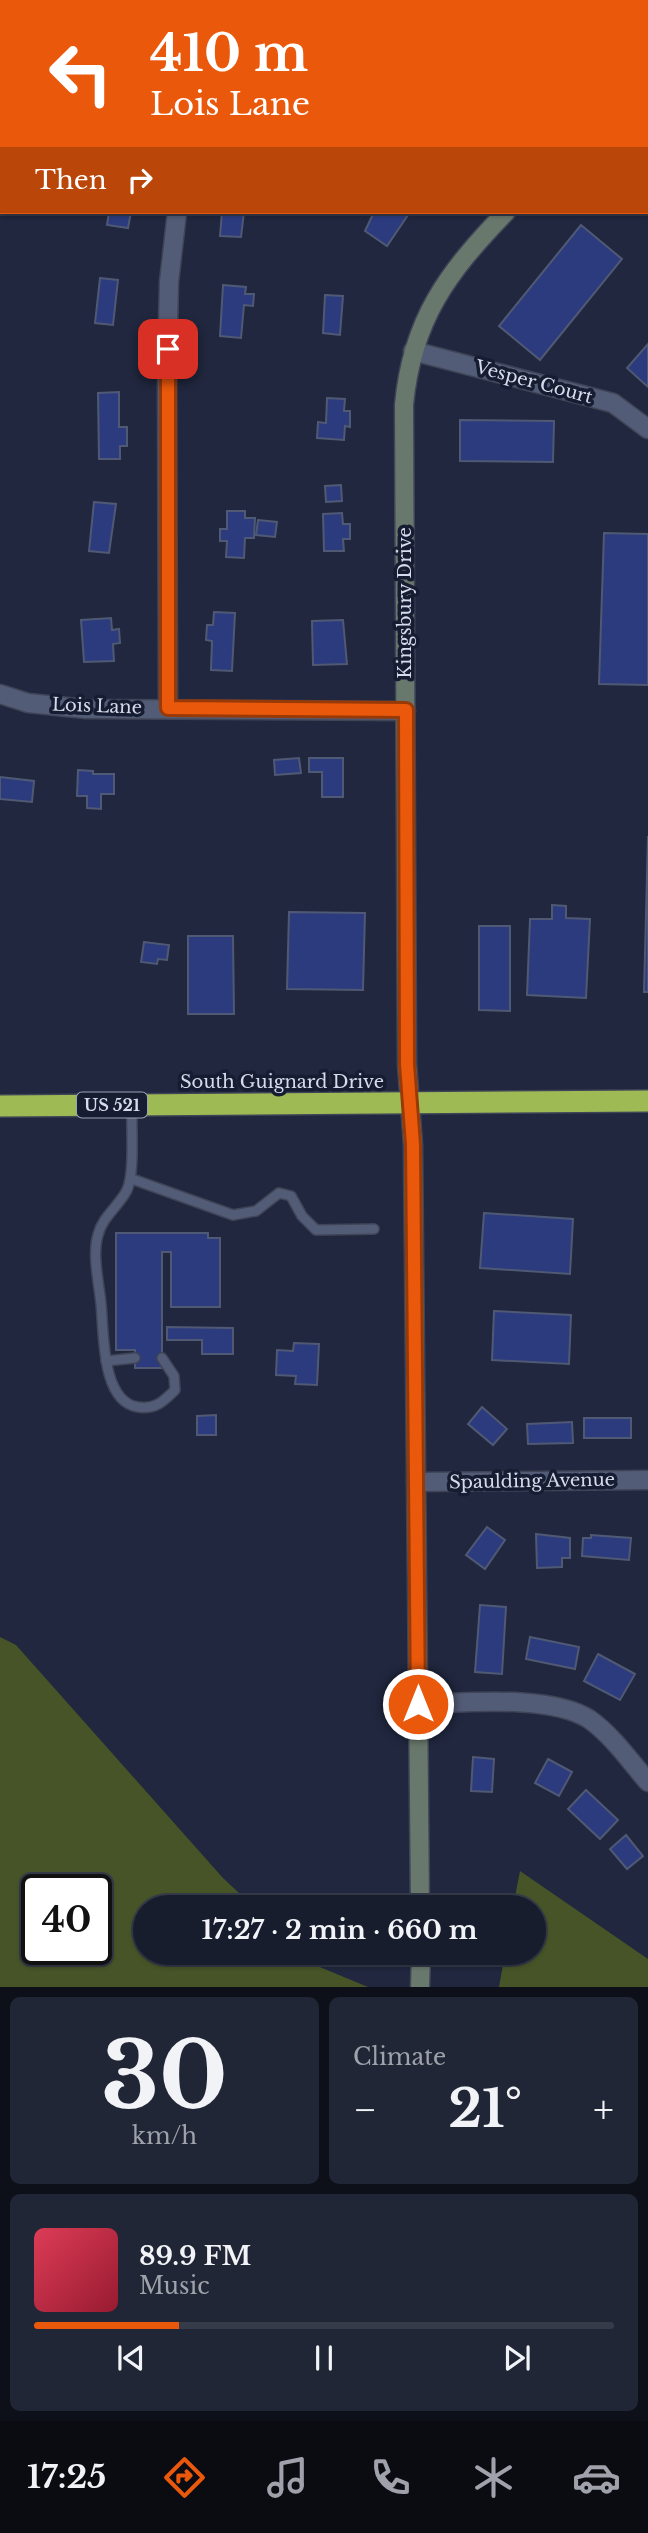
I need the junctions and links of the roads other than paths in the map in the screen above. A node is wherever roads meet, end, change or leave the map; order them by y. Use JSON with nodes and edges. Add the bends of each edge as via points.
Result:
{"nodes":[{"id":1,"x":177,"y":214,"type":"edge"},
{"id":2,"x":504,"y":214,"type":"edge"},
{"id":3,"x":413,"y":351,"type":"junction"},
{"id":4,"x":648,"y":429,"type":"edge"},
{"id":5,"x":0,"y":694,"type":"edge"},
{"id":6,"x":168,"y":708,"type":"junction"},
{"id":7,"x":406,"y":710,"type":"junction"},
{"id":8,"x":648,"y":1101,"type":"edge"},
{"id":9,"x":410,"y":1104,"type":"junction"},
{"id":10,"x":132,"y":1105,"type":"junction"},
{"id":11,"x":0,"y":1106,"type":"edge"},
{"id":12,"x":132,"y":1179,"type":"junction"},
{"id":13,"x":374,"y":1229,"type":"dead end"},
{"id":14,"x":135,"y":1358,"type":"dead end"},
{"id":15,"x":162,"y":1358,"type":"dead end"},
{"id":16,"x":106,"y":1361,"type":"junction"},
{"id":17,"x":648,"y":1480,"type":"edge"},
{"id":18,"x":416,"y":1482,"type":"junction"},
{"id":19,"x":418,"y":1704,"type":"junction"},
{"id":20,"x":648,"y":1782,"type":"edge"},
{"id":21,"x":420,"y":1895,"type":"edge"},
{"id":22,"x":421,"y":1965,"type":"edge"},
{"id":23,"x":420,"y":1987,"type":"edge"}],
"edges":[{"from":1,"to":6,"type":"street","via":[[169,282],[167,372]]},
{"from":2,"to":3,"type":"street","name":"Kingsbury Drive","via":[[436,296]]},
{"from":3,"to":4,"type":"street","name":"Vesper Court","via":[[612,403]]},
{"from":3,"to":7,"type":"street","name":"Kingsbury Drive","via":[[404,405]]},
{"from":5,"to":6,"type":"street","name":"Lois Lane","via":[[57,707]]},
{"from":6,"to":7,"type":"street","name":"Lois Lane"},
{"from":7,"to":9,"type":"street","name":"Kingsbury Drive"},
{"from":8,"to":9,"type":"highway","name":"South Guignard Drive","number":"US 521"},
{"from":9,"to":10,"type":"highway","name":"South Guignard Drive","number":"US 521"},
{"from":9,"to":18,"type":"street","name":"Kingsbury Drive"},
{"from":10,"to":11,"type":"highway","name":"South Guignard Drive","number":"US 521"},
{"from":10,"to":12,"type":"lane"},
{"from":12,"to":13,"type":"lane","via":[[233,1215],[256,1211],[279,1193],[291,1196],[316,1230]]},
{"from":12,"to":16,"type":"lane","via":[[97,1235]]},
{"from":14,"to":16,"type":"lane"},
{"from":15,"to":16,"type":"lane","via":[[174,1376],[175,1390],[148,1408],[121,1399]]},
{"from":17,"to":18,"type":"street","name":"Spaulding Avenue"},
{"from":18,"to":19,"type":"street","name":"Kingsbury Drive"},
{"from":19,"to":20,"type":"street","via":[[527,1703],[568,1710],[600,1728]]},
{"from":19,"to":21,"type":"street","name":"Kingsbury Drive"},
{"from":22,"to":23,"type":"street"}]}
